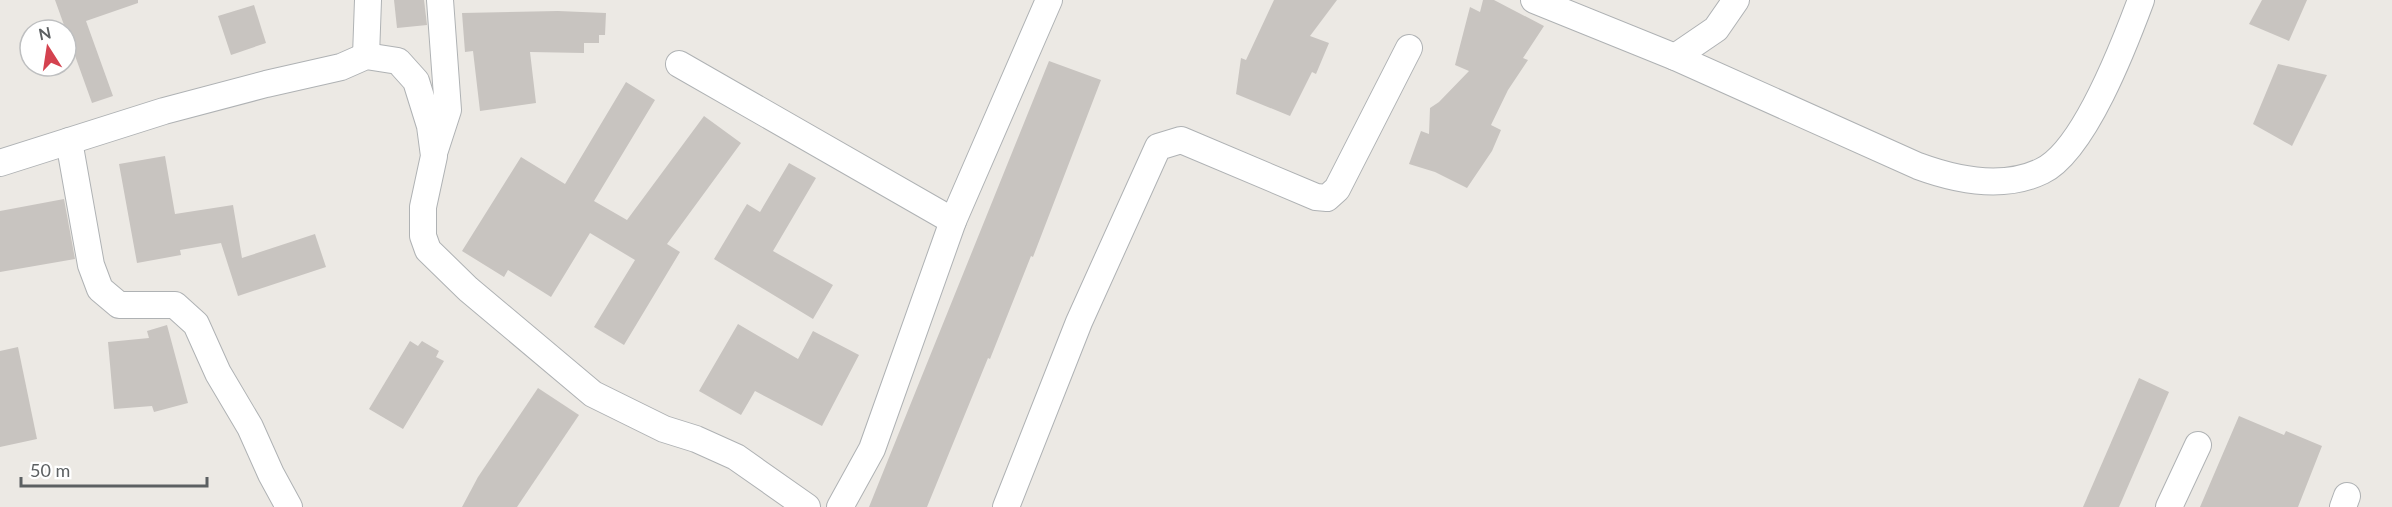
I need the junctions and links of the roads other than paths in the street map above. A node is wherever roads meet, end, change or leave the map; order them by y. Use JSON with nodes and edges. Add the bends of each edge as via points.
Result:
{"nodes":[{"id":1,"x":368,"y":0,"type":"edge"},
{"id":2,"x":440,"y":0,"type":"edge"},
{"id":3,"x":1048,"y":0,"type":"edge"},
{"id":4,"x":1534,"y":0,"type":"edge"},
{"id":5,"x":1736,"y":0,"type":"edge"},
{"id":6,"x":2141,"y":0,"type":"edge"},
{"id":7,"x":1409,"y":48,"type":"dead end"},
{"id":8,"x":366,"y":56,"type":"junction"},
{"id":9,"x":1675,"y":57,"type":"junction"},
{"id":10,"x":680,"y":64,"type":"dead end"},
{"id":11,"x":69,"y":141,"type":"junction"},
{"id":12,"x":434,"y":156,"type":"junction"},
{"id":13,"x":0,"y":163,"type":"edge"},
{"id":14,"x":952,"y":221,"type":"junction"},
{"id":15,"x":2198,"y":445,"type":"dead end"},
{"id":16,"x":289,"y":507,"type":"edge"},
{"id":17,"x":807,"y":507,"type":"edge"},
{"id":18,"x":840,"y":507,"type":"edge"},
{"id":19,"x":1006,"y":507,"type":"edge"},
{"id":20,"x":2169,"y":507,"type":"edge"}],
"edges":[{"from":1,"to":8,"type":"street"},
{"from":2,"to":12,"type":"street","via":[[448,110]]},
{"from":3,"to":14,"type":"street"},
{"from":4,"to":9,"type":"street"},
{"from":5,"to":9,"type":"street","via":[[1716,29]]},
{"from":6,"to":9,"type":"street","via":[[2120,56],[2077,138],[2043,171],[1992,182],[1947,176],[1918,166]]},
{"from":7,"to":19,"type":"street","via":[[1337,189],[1327,198],[1316,197],[1181,140],[1158,147],[1079,322]]},
{"from":8,"to":11,"type":"street","via":[[341,67],[243,90]]},
{"from":8,"to":12,"type":"street","via":[[398,61],[416,81],[430,126]]},
{"from":10,"to":14,"type":"street"},
{"from":11,"to":13,"type":"street"},
{"from":11,"to":16,"type":"street","via":[[91,265],[100,289],[119,305],[175,305],[196,324]]},
{"from":12,"to":17,"type":"street","via":[[423,207],[423,236],[428,250],[468,289],[593,394],[664,429],[736,457]]},
{"from":14,"to":18,"type":"street","via":[[872,449]]},
{"from":15,"to":20,"type":"street"}]}
